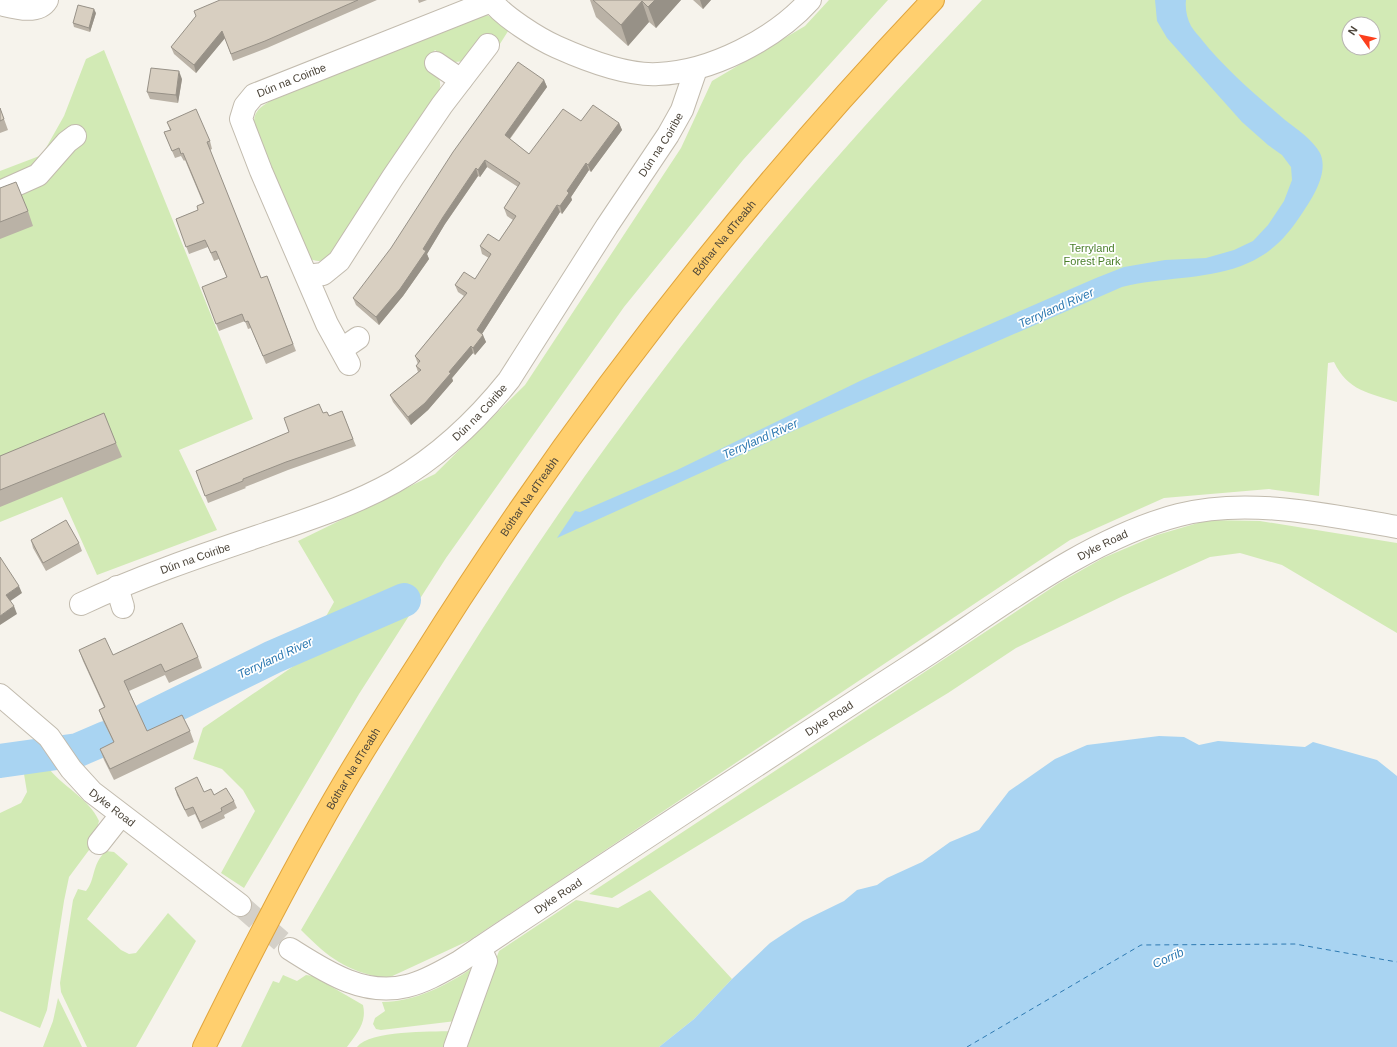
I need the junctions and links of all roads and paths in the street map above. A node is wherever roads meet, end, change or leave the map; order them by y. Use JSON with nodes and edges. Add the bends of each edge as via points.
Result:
{"nodes":[{"id":1,"x":47,"y":0,"type":"edge"},
{"id":2,"x":810,"y":0,"type":"edge"},
{"id":3,"x":933,"y":0,"type":"edge"},
{"id":4,"x":491,"y":1,"type":"edge"},
{"id":5,"x":0,"y":4,"type":"edge"},
{"id":6,"x":488,"y":45,"type":"dead end"},
{"id":7,"x":436,"y":63,"type":"dead end"},
{"id":8,"x":696,"y":69,"type":"junction"},
{"id":9,"x":461,"y":80,"type":"junction"},
{"id":10,"x":76,"y":136,"type":"dead end"},
{"id":11,"x":0,"y":192,"type":"edge"},
{"id":12,"x":307,"y":276,"type":"junction"},
{"id":13,"x":350,"y":350,"type":"dead end"},
{"id":14,"x":1397,"y":527,"type":"edge"},
{"id":15,"x":81,"y":604,"type":"dead end"},
{"id":16,"x":0,"y":695,"type":"edge"},
{"id":17,"x":121,"y":815,"type":"junction"},
{"id":18,"x":99,"y":844,"type":"dead end"},
{"id":19,"x":240,"y":905,"type":"tunnel mouth"},
{"id":20,"x":480,"y":948,"type":"junction"},
{"id":21,"x":290,"y":949,"type":"tunnel mouth"},
{"id":22,"x":204,"y":1047,"type":"edge"},
{"id":23,"x":455,"y":1047,"type":"edge"}],
"edges":[{"from":1,"to":5,"type":"street","via":[[35,8]]},
{"from":2,"to":8,"type":"street","name":"Dún na Coiribe","via":[[778,29],[746,48]]},
{"from":3,"to":22,"type":"highway","name":"Bóthar Na dTreabh","via":[[753,201],[573,433],[501,536],[395,700],[318,827]]},
{"from":4,"to":8,"type":"street","name":"Dún na Coiribe","via":[[543,41],[585,60],[639,73],[658,74]]},
{"from":4,"to":12,"type":"street","name":"Dún na Coiribe","via":[[254,95],[245,106],[241,119]]},
{"from":6,"to":9,"type":"street"},
{"from":7,"to":9,"type":"street"},
{"from":8,"to":15,"type":"street","name":"Dún na Coiribe","via":[[682,110],[668,135],[509,380],[460,434],[394,482],[331,512],[120,597]]},
{"from":9,"to":12,"type":"street","via":[[393,177],[339,261],[323,274]]},
{"from":10,"to":11,"type":"street","via":[[67,142],[38,175]]},
{"from":12,"to":13,"type":"street","name":"Dún na Coiribe","via":[[327,324]]},
{"from":14,"to":20,"type":"street","name":"Dyke Road","via":[[1277,509],[1211,508],[1178,515],[1107,543],[1047,576]]},
{"from":16,"to":17,"type":"street","name":"Dyke Road","via":[[49,737],[71,769],[92,792]]},
{"from":17,"to":18,"type":"street"},
{"from":17,"to":19,"type":"street","name":"Dyke Road"},
{"from":20,"to":21,"type":"street","name":"Dyke Road","via":[[432,977],[407,986],[391,988],[354,984],[331,974]]},
{"from":20,"to":23,"type":"street","via":[[486,961]]}]}
